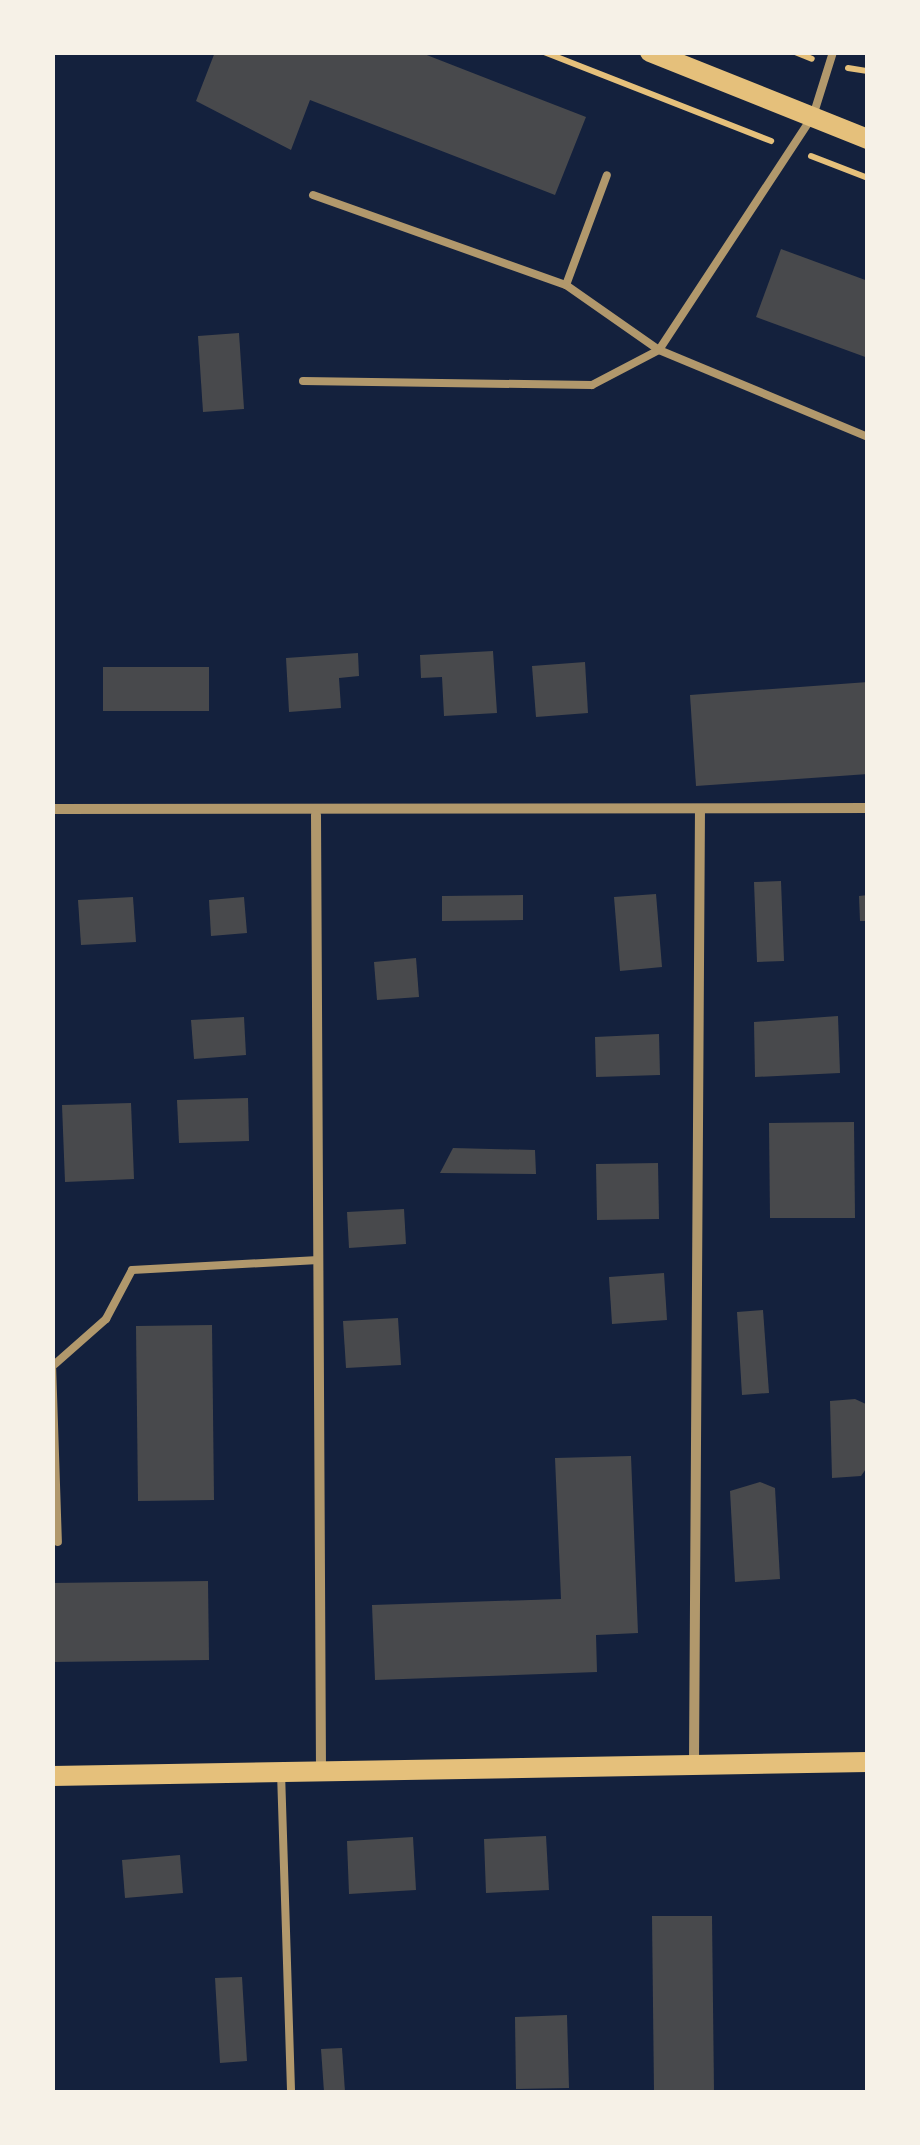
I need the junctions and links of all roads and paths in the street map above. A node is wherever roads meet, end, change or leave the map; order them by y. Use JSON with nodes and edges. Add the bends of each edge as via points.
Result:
{"nodes":[{"id":1,"x":544,"y":52,"type":"edge"},
{"id":2,"x":650,"y":52,"type":"edge"},
{"id":3,"x":833,"y":52,"type":"edge"},
{"id":4,"x":813,"y":116,"type":"junction"},
{"id":5,"x":868,"y":138,"type":"edge"},
{"id":6,"x":793,"y":149,"type":"junction"},
{"id":7,"x":608,"y":176,"type":"dead end"},
{"id":8,"x":868,"y":178,"type":"edge"},
{"id":9,"x":314,"y":194,"type":"dead end"},
{"id":10,"x":566,"y":286,"type":"junction"},
{"id":11,"x":659,"y":350,"type":"junction"},
{"id":12,"x":303,"y":381,"type":"dead end"},
{"id":13,"x":868,"y":438,"type":"edge"},
{"id":14,"x":868,"y":808,"type":"edge"},
{"id":15,"x":52,"y":809,"type":"edge"},
{"id":16,"x":700,"y":811,"type":"junction"},
{"id":17,"x":316,"y":814,"type":"junction"},
{"id":18,"x":314,"y":1260,"type":"junction"},
{"id":19,"x":54,"y":1364,"type":"edge"},
{"id":20,"x":58,"y":1542,"type":"dead end"},
{"id":21,"x":694,"y":1762,"type":"junction"},
{"id":22,"x":868,"y":1762,"type":"edge"},
{"id":23,"x":321,"y":1770,"type":"junction"},
{"id":24,"x":281,"y":1771,"type":"junction"},
{"id":25,"x":52,"y":1776,"type":"edge"},
{"id":26,"x":290,"y":2092,"type":"edge"}],
"edges":[{"from":1,"to":6,"type":"path"},
{"from":2,"to":4,"type":"main road"},
{"from":3,"to":4,"type":"lane"},
{"from":4,"to":5,"type":"main road"},
{"from":4,"to":6,"type":"lane"},
{"from":6,"to":8,"type":"path"},
{"from":6,"to":11,"type":"lane"},
{"from":7,"to":10,"type":"lane"},
{"from":9,"to":10,"type":"lane"},
{"from":10,"to":11,"type":"lane"},
{"from":11,"to":12,"type":"lane","via":[[592,385]]},
{"from":11,"to":13,"type":"lane"},
{"from":14,"to":16,"type":"street"},
{"from":15,"to":17,"type":"street"},
{"from":16,"to":17,"type":"street"},
{"from":16,"to":21,"type":"street"},
{"from":17,"to":18,"type":"street"},
{"from":18,"to":19,"type":"lane","via":[[132,1270],[106,1319]]},
{"from":18,"to":23,"type":"street"},
{"from":19,"to":20,"type":"lane"},
{"from":21,"to":22,"type":"main road"},
{"from":21,"to":23,"type":"main road"},
{"from":23,"to":24,"type":"main road"},
{"from":24,"to":25,"type":"main road"},
{"from":24,"to":26,"type":"lane"}]}
